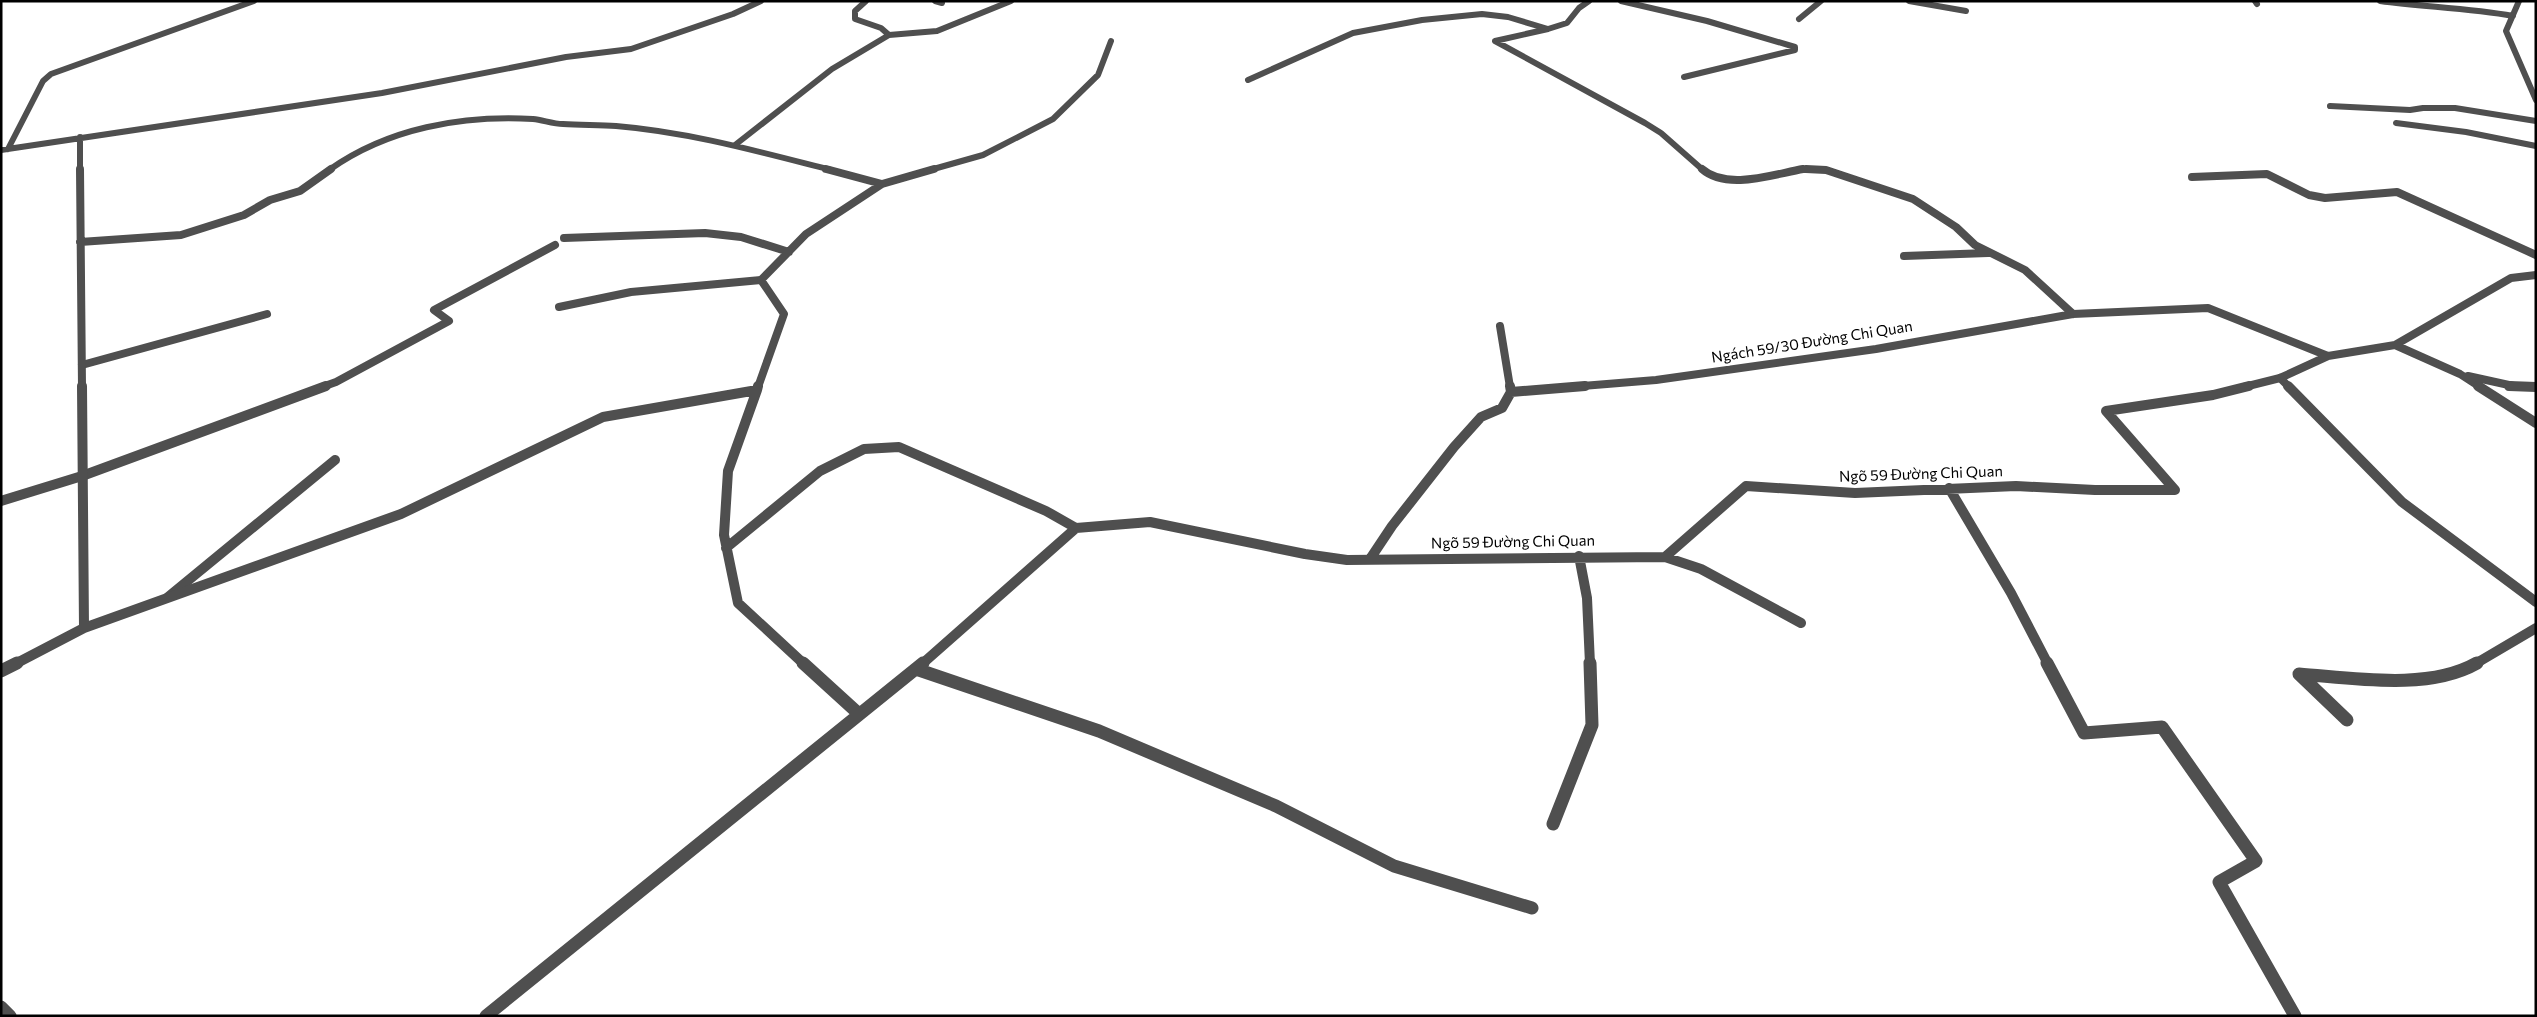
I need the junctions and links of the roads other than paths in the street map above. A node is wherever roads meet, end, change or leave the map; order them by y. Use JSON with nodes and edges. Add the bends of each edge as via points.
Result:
{"nodes":[{"id":1,"x":254,"y":1,"type":"edge"},
{"id":2,"x":761,"y":1,"type":"edge"},
{"id":3,"x":866,"y":1,"type":"edge"},
{"id":4,"x":934,"y":1,"type":"edge"},
{"id":5,"x":1011,"y":1,"type":"edge"},
{"id":6,"x":1589,"y":1,"type":"edge"},
{"id":7,"x":1621,"y":1,"type":"edge"},
{"id":8,"x":1822,"y":1,"type":"edge"},
{"id":9,"x":1909,"y":1,"type":"edge"},
{"id":10,"x":2380,"y":1,"type":"edge"},
{"id":11,"x":2519,"y":1,"type":"edge"},
{"id":12,"x":942,"y":3,"type":"dead end"},
{"id":13,"x":1966,"y":11,"type":"dead end"},
{"id":14,"x":2513,"y":16,"type":"junction"},
{"id":15,"x":1799,"y":19,"type":"dead end"},
{"id":16,"x":1548,"y":29,"type":"junction"},
{"id":17,"x":889,"y":35,"type":"junction"},
{"id":18,"x":1111,"y":42,"type":"dead end"},
{"id":19,"x":1684,"y":77,"type":"dead end"},
{"id":20,"x":1248,"y":80,"type":"dead end"},
{"id":21,"x":2536,"y":100,"type":"edge"},
{"id":22,"x":2330,"y":106,"type":"dead end"},
{"id":23,"x":2536,"y":121,"type":"edge"},
{"id":24,"x":2396,"y":123,"type":"dead end"},
{"id":25,"x":80,"y":138,"type":"junction"},
{"id":26,"x":735,"y":145,"type":"junction"},
{"id":27,"x":2536,"y":146,"type":"edge"},
{"id":28,"x":5,"y":150,"type":"edge"},
{"id":29,"x":2192,"y":177,"type":"dead end"},
{"id":30,"x":882,"y":184,"type":"junction"},
{"id":31,"x":564,"y":238,"type":"dead end"},
{"id":32,"x":80,"y":242,"type":"junction"},
{"id":33,"x":555,"y":245,"type":"dead end"},
{"id":34,"x":789,"y":252,"type":"junction"},
{"id":35,"x":1989,"y":252,"type":"junction"},
{"id":36,"x":2536,"y":255,"type":"edge"},
{"id":37,"x":1904,"y":256,"type":"dead end"},
{"id":38,"x":2536,"y":275,"type":"edge"},
{"id":39,"x":761,"y":280,"type":"junction"},
{"id":40,"x":558,"y":307,"type":"dead end"},
{"id":41,"x":267,"y":314,"type":"dead end"},
{"id":42,"x":2072,"y":314,"type":"junction"},
{"id":43,"x":1500,"y":326,"type":"dead end"},
{"id":44,"x":2395,"y":345,"type":"junction"},
{"id":45,"x":2328,"y":356,"type":"junction"},
{"id":46,"x":82,"y":365,"type":"junction"},
{"id":47,"x":2460,"y":374,"type":"junction"},
{"id":48,"x":2280,"y":378,"type":"junction"},
{"id":49,"x":2536,"y":387,"type":"edge"},
{"id":50,"x":757,"y":390,"type":"junction"},
{"id":51,"x":1510,"y":392,"type":"junction"},
{"id":52,"x":2536,"y":423,"type":"edge"},
{"id":53,"x":335,"y":460,"type":"dead end"},
{"id":54,"x":82,"y":476,"type":"junction"},
{"id":55,"x":1949,"y":488,"type":"junction"},
{"id":56,"x":1,"y":501,"type":"edge"},
{"id":57,"x":1076,"y":528,"type":"junction"},
{"id":58,"x":726,"y":548,"type":"junction"},
{"id":59,"x":1579,"y":556,"type":"junction"},
{"id":60,"x":1665,"y":556,"type":"junction"},
{"id":61,"x":1370,"y":559,"type":"junction"},
{"id":62,"x":167,"y":598,"type":"junction"},
{"id":63,"x":2536,"y":602,"type":"edge"},
{"id":64,"x":1801,"y":623,"type":"dead end"},
{"id":65,"x":84,"y":628,"type":"junction"},
{"id":66,"x":2536,"y":628,"type":"edge"},
{"id":67,"x":916,"y":669,"type":"junction"},
{"id":68,"x":1,"y":671,"type":"edge"},
{"id":69,"x":860,"y":714,"type":"junction"},
{"id":70,"x":2347,"y":720,"type":"dead end"},
{"id":71,"x":1553,"y":824,"type":"dead end"},
{"id":72,"x":1532,"y":908,"type":"dead end"},
{"id":73,"x":1,"y":1007,"type":"edge"},
{"id":74,"x":10,"y":1016,"type":"edge"},
{"id":75,"x":486,"y":1016,"type":"edge"},
{"id":76,"x":2296,"y":1016,"type":"edge"}],
"edges":[{"from":1,"to":28,"type":"street","via":[[51,74],[43,81]]},
{"from":2,"to":25,"type":"street","via":[[631,49],[566,57],[382,93]]},
{"from":3,"to":17,"type":"street","via":[[856,11],[855,18],[881,28]]},
{"from":4,"to":12,"type":"street"},
{"from":5,"to":17,"type":"street","via":[[937,30]]},
{"from":6,"to":16,"type":"street","via":[[1567,23]]},
{"from":7,"to":19,"type":"street","via":[[1707,21],[1795,47],[1795,50]]},
{"from":8,"to":15,"type":"street"},
{"from":9,"to":13,"type":"street"},
{"from":10,"to":14,"type":"street","via":[[2442,9],[2474,9]]},
{"from":11,"to":14,"type":"street"},
{"from":14,"to":21,"type":"street","via":[[2506,31]]},
{"from":16,"to":20,"type":"street","via":[[1496,14],[1404,23],[1353,33]]},
{"from":16,"to":35,"type":"street","via":[[1495,41],[1661,133],[1706,173],[1737,180],[1804,169],[1826,170],[1913,199]]},
{"from":17,"to":26,"type":"street","via":[[832,69]]},
{"from":18,"to":30,"type":"street","via":[[1098,75],[1053,119],[983,155]]},
{"from":22,"to":23,"type":"street","via":[[2465,110]]},
{"from":24,"to":27,"type":"street"},
{"from":25,"to":28,"type":"street"},
{"from":25,"to":32,"type":"street"},
{"from":26,"to":30,"type":"street"},
{"from":26,"to":32,"type":"street","via":[[634,128],[518,118],[433,125],[378,141],[353,153],[300,191],[197,231]]},
{"from":29,"to":36,"type":"street","via":[[2267,174],[2279,177],[2306,193],[2328,198],[2381,190],[2398,192]]},
{"from":30,"to":34,"type":"street","via":[[806,234]]},
{"from":31,"to":34,"type":"street","via":[[705,233],[741,237]]},
{"from":32,"to":46,"type":"street"},
{"from":33,"to":54,"type":"street","via":[[434,310],[449,321],[336,382]]},
{"from":34,"to":39,"type":"street"},
{"from":35,"to":37,"type":"street"},
{"from":35,"to":42,"type":"street","via":[[2025,270]]},
{"from":38,"to":44,"type":"street","name":"Ngõ 59 Đường Chi Quan","via":[[2511,278]]},
{"from":39,"to":40,"type":"street","via":[[631,292]]},
{"from":39,"to":50,"type":"street","via":[[784,314]]},
{"from":41,"to":46,"type":"street"},
{"from":42,"to":45,"type":"street","name":"Ngách 59/30 Đường Chi Quan","via":[[2208,308]]},
{"from":42,"to":51,"type":"street","name":"Ngách 59/30 Đường Chi Quan","via":[[1876,349],[1656,380]]},
{"from":43,"to":51,"type":"street"},
{"from":44,"to":45,"type":"street","name":"Ngõ 59 Đường Chi Quan"},
{"from":44,"to":47,"type":"street"},
{"from":45,"to":48,"type":"street","name":"Ngõ 59 Đường Chi Quan"},
{"from":46,"to":54,"type":"street"},
{"from":47,"to":49,"type":"street","via":[[2500,384]]},
{"from":47,"to":52,"type":"street"},
{"from":48,"to":55,"type":"street","name":"Ngõ 59 Đường Chi Quan","via":[[2213,395],[2106,411],[2175,490],[2016,486]]},
{"from":48,"to":63,"type":"street","via":[[2402,502]]},
{"from":50,"to":58,"type":"street","via":[[728,471]]},
{"from":50,"to":62,"type":"street","via":[[603,417],[401,514]]},
{"from":51,"to":61,"type":"street","via":[[1502,408],[1481,417],[1392,526]]},
{"from":53,"to":62,"type":"street"},
{"from":54,"to":56,"type":"street"},
{"from":54,"to":65,"type":"street"},
{"from":55,"to":60,"type":"street","name":"Ngõ 59 Đường Chi Quan","via":[[1855,493],[1746,486]]},
{"from":55,"to":76,"type":"street","via":[[2011,593],[2084,733],[2162,727],[2256,861],[2219,882]]},
{"from":57,"to":58,"type":"street","via":[[1046,511],[899,447],[864,448],[820,471]]},
{"from":57,"to":61,"type":"street","name":"Ngõ 59 Đường Chi Quan","via":[[1150,522],[1305,554],[1347,560]]},
{"from":57,"to":67,"type":"street"},
{"from":58,"to":69,"type":"street","via":[[738,603]]},
{"from":59,"to":60,"type":"street","name":"Ngõ 59 Đường Chi Quan"},
{"from":59,"to":61,"type":"street","name":"Ngõ 59 Đường Chi Quan"},
{"from":59,"to":71,"type":"street","via":[[1587,598],[1592,725]]},
{"from":60,"to":64,"type":"street","via":[[1701,569]]},
{"from":62,"to":65,"type":"street"},
{"from":65,"to":68,"type":"street"},
{"from":66,"to":70,"type":"street","via":[[2466,668],[2405,682],[2299,674]]},
{"from":67,"to":69,"type":"street"},
{"from":67,"to":72,"type":"street","via":[[1100,731],[1276,806],[1394,866]]},
{"from":69,"to":75,"type":"street"},
{"from":73,"to":74,"type":"street"}]}
